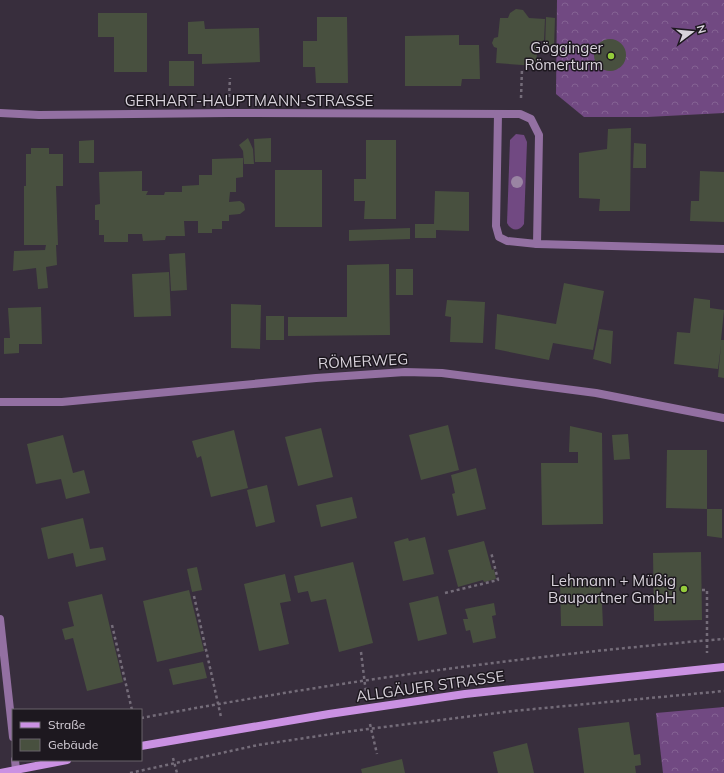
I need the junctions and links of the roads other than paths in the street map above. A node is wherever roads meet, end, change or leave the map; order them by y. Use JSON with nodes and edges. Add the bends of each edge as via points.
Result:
{"nodes":[{"id":1,"x":0,"y":113,"type":"edge"},
{"id":2,"x":498,"y":114,"type":"junction"},
{"id":3,"x":537,"y":244,"type":"junction"},
{"id":4,"x":724,"y":249,"type":"edge"},
{"id":5,"x":0,"y":402,"type":"edge"},
{"id":6,"x":724,"y":418,"type":"edge"},
{"id":7,"x":0,"y":619,"type":"edge"},
{"id":8,"x":724,"y":667,"type":"edge"},
{"id":9,"x":12,"y":727,"type":"edge"},
{"id":10,"x":142,"y":746,"type":"edge"},
{"id":11,"x":15,"y":761,"type":"edge"},
{"id":12,"x":62,"y":761,"type":"edge"},
{"id":13,"x":16,"y":770,"type":"junction"},
{"id":14,"x":0,"y":773,"type":"edge"}],
"edges":[{"from":1,"to":2,"type":"street","name":"GERHART-HAUPTMANN-STRASSE"},
{"from":2,"to":3,"type":"street","name":"GERHART-HAUPTMANN-STRASSE","via":[[520,114],[531,119],[539,135]]},
{"from":2,"to":3,"type":"street","via":[[496,226],[499,237],[507,241]]},
{"from":3,"to":4,"type":"street"},
{"from":5,"to":6,"type":"street","name":"RÖMERWEG","via":[[62,402],[405,372],[442,373],[596,394]]},
{"from":7,"to":9,"type":"street"},
{"from":8,"to":10,"type":"main road","name":"ALLGÄUER STRASSE","via":[[465,694]]},
{"from":11,"to":13,"type":"street"},
{"from":12,"to":13,"type":"main road"},
{"from":13,"to":14,"type":"main road"}]}
